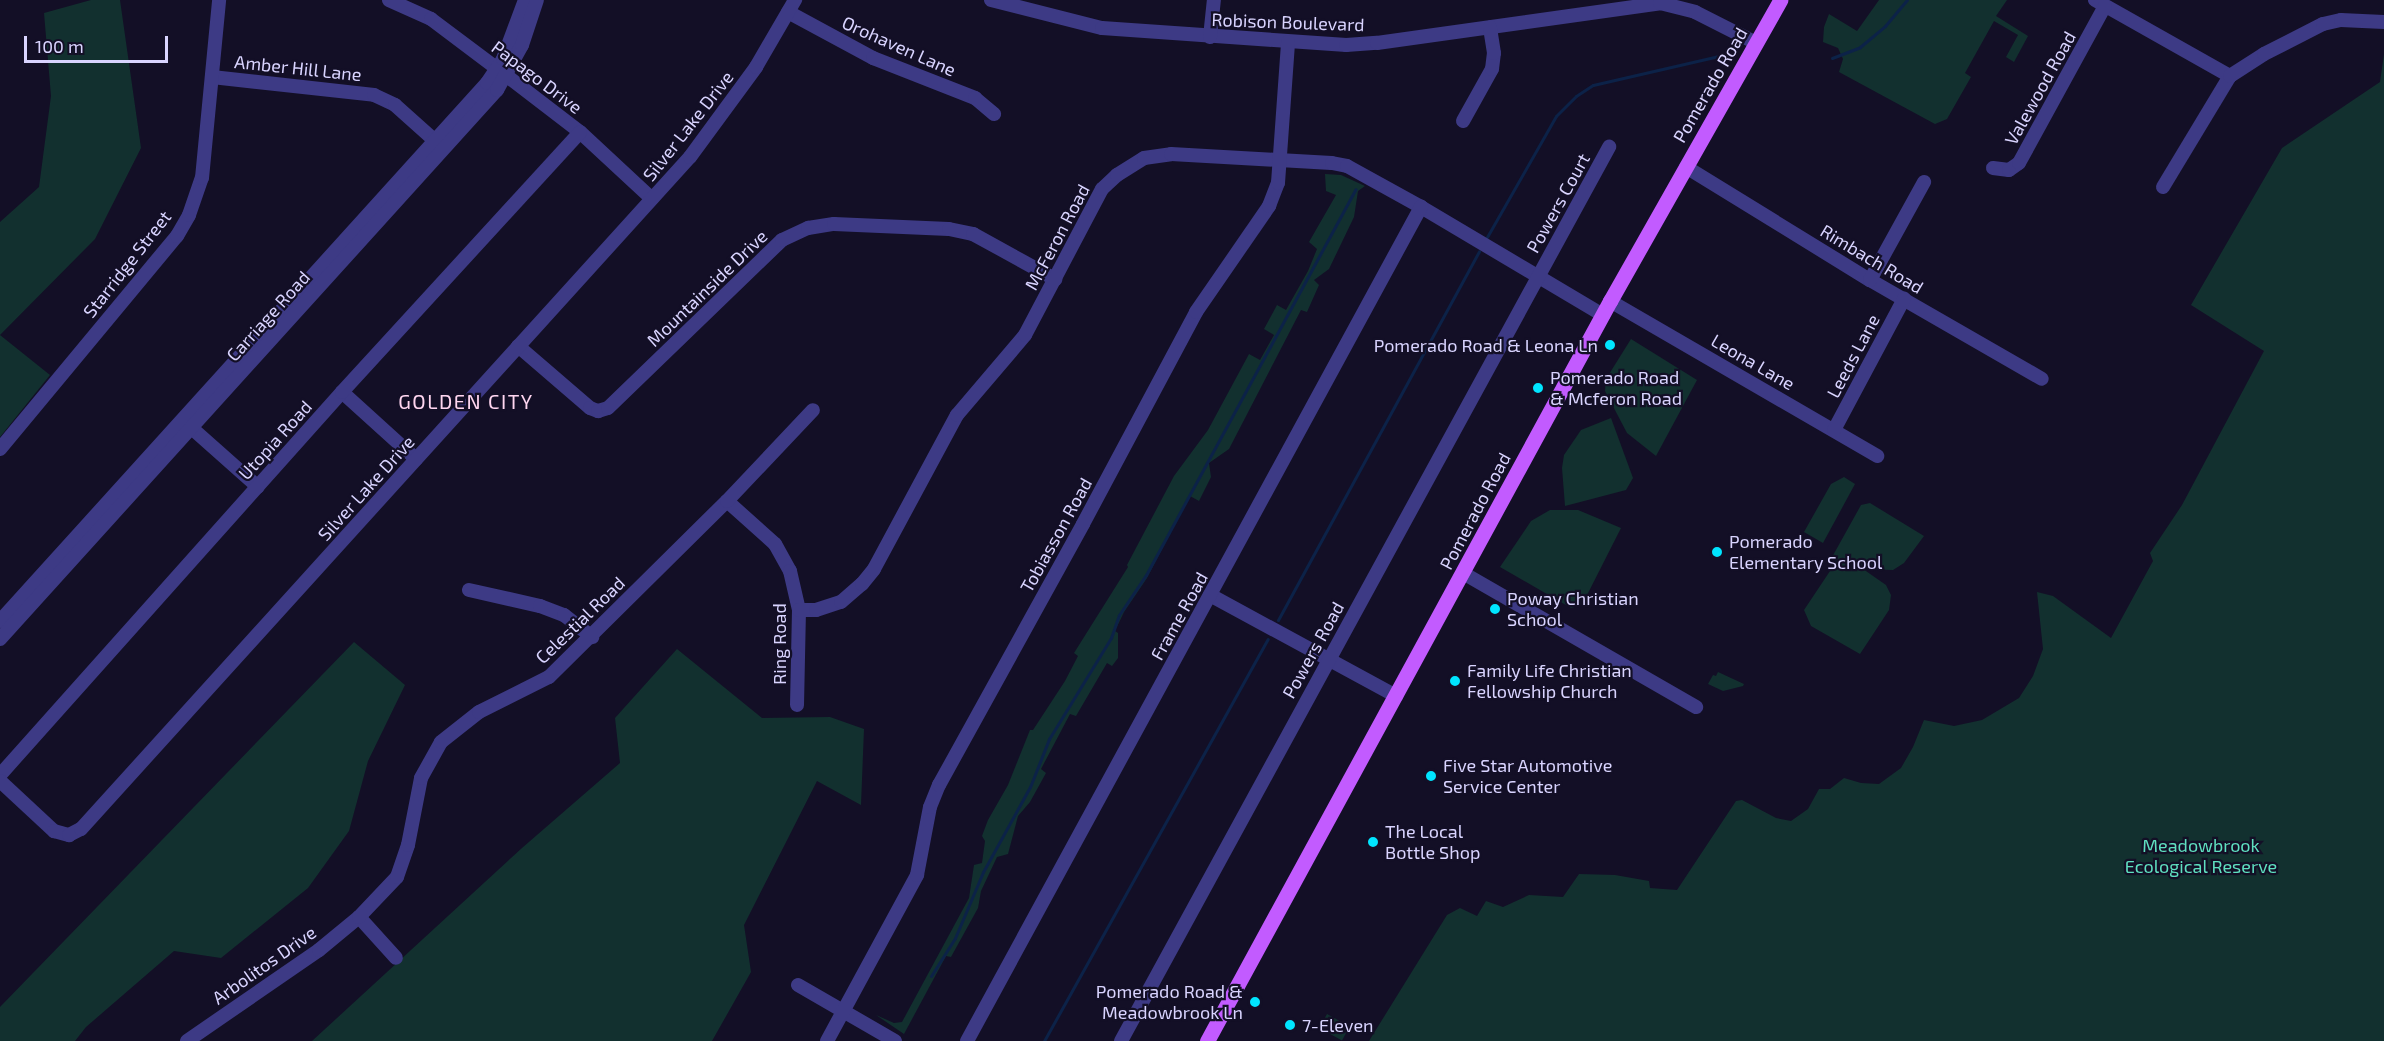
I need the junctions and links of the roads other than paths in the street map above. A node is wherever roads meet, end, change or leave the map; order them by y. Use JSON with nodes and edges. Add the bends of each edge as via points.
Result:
{"nodes":[{"id":1,"x":219,"y":0,"type":"edge"},
{"id":2,"x":389,"y":0,"type":"edge"},
{"id":3,"x":525,"y":0,"type":"edge"},
{"id":4,"x":537,"y":0,"type":"edge"},
{"id":5,"x":991,"y":0,"type":"edge"},
{"id":6,"x":1214,"y":0,"type":"edge"},
{"id":7,"x":1780,"y":0,"type":"edge"},
{"id":8,"x":2100,"y":3,"type":"edge"},
{"id":9,"x":792,"y":6,"type":"edge"},
{"id":10,"x":1591,"y":6,"type":"edge"},
{"id":11,"x":2384,"y":22,"type":"edge"},
{"id":12,"x":1490,"y":27,"type":"junction"},
{"id":13,"x":1210,"y":37,"type":"junction"},
{"id":14,"x":1288,"y":42,"type":"junction"},
{"id":15,"x":1756,"y":44,"type":"junction"},
{"id":16,"x":502,"y":72,"type":"junction"},
{"id":17,"x":2230,"y":76,"type":"junction"},
{"id":18,"x":212,"y":77,"type":"junction"},
{"id":19,"x":994,"y":114,"type":"dead end"},
{"id":20,"x":1463,"y":121,"type":"dead end"},
{"id":21,"x":580,"y":132,"type":"junction"},
{"id":22,"x":440,"y":144,"type":"junction"},
{"id":23,"x":1609,"y":147,"type":"dead end"},
{"id":24,"x":1281,"y":161,"type":"junction"},
{"id":25,"x":1686,"y":167,"type":"junction"},
{"id":26,"x":1994,"y":168,"type":"dead end"},
{"id":27,"x":1924,"y":182,"type":"dead end"},
{"id":28,"x":2163,"y":187,"type":"dead end"},
{"id":29,"x":652,"y":199,"type":"junction"},
{"id":30,"x":1421,"y":207,"type":"junction"},
{"id":31,"x":1538,"y":276,"type":"junction"},
{"id":32,"x":1056,"y":279,"type":"junction"},
{"id":33,"x":1870,"y":280,"type":"junction"},
{"id":34,"x":1904,"y":299,"type":"junction"},
{"id":35,"x":1610,"y":301,"type":"junction"},
{"id":36,"x":1603,"y":315,"type":"junction"},
{"id":37,"x":519,"y":346,"type":"junction"},
{"id":38,"x":2042,"y":379,"type":"dead end"},
{"id":39,"x":342,"y":392,"type":"junction"},
{"id":40,"x":813,"y":410,"type":"dead end"},
{"id":41,"x":187,"y":424,"type":"junction"},
{"id":42,"x":1834,"y":430,"type":"junction"},
{"id":43,"x":0,"y":449,"type":"edge"},
{"id":44,"x":1877,"y":456,"type":"dead end"},
{"id":45,"x":417,"y":459,"type":"junction"},
{"id":46,"x":258,"y":487,"type":"junction"},
{"id":47,"x":727,"y":501,"type":"junction"},
{"id":48,"x":1463,"y":573,"type":"junction"},
{"id":49,"x":469,"y":590,"type":"dead end"},
{"id":50,"x":1210,"y":595,"type":"junction"},
{"id":51,"x":799,"y":610,"type":"junction"},
{"id":52,"x":0,"y":621,"type":"edge"},
{"id":53,"x":592,"y":637,"type":"junction"},
{"id":54,"x":0,"y":639,"type":"edge"},
{"id":55,"x":1328,"y":659,"type":"junction"},
{"id":56,"x":1396,"y":696,"type":"junction"},
{"id":57,"x":797,"y":705,"type":"dead end"},
{"id":58,"x":1696,"y":707,"type":"dead end"},
{"id":59,"x":0,"y":775,"type":"edge"},
{"id":60,"x":0,"y":781,"type":"edge"},
{"id":61,"x":359,"y":917,"type":"junction"},
{"id":62,"x":396,"y":958,"type":"dead end"},
{"id":63,"x":798,"y":986,"type":"dead end"},
{"id":64,"x":844,"y":1012,"type":"junction"},
{"id":65,"x":187,"y":1041,"type":"edge"},
{"id":66,"x":827,"y":1041,"type":"edge"},
{"id":67,"x":896,"y":1041,"type":"edge"},
{"id":68,"x":967,"y":1041,"type":"edge"},
{"id":69,"x":1121,"y":1041,"type":"edge"},
{"id":70,"x":1207,"y":1041,"type":"edge"}],
"edges":[{"from":1,"to":18,"type":"street","name":"Starridge Street"},
{"from":2,"to":16,"type":"street","name":"Papago Drive","via":[[431,18]]},
{"from":3,"to":16,"type":"street","name":"Carriage Road"},
{"from":4,"to":16,"type":"street","name":"Carriage Road","via":[[522,45]]},
{"from":5,"to":13,"type":"street","name":"Robison Boulevard","via":[[1102,28]]},
{"from":6,"to":13,"type":"street"},
{"from":7,"to":15,"type":"main road","name":"Pomerado Road"},
{"from":8,"to":17,"type":"street"},
{"from":8,"to":26,"type":"street","name":"Valewood Road","via":[[2019,163],[2009,170]]},
{"from":9,"to":19,"type":"street","name":"Orohaven Lane","via":[[873,58],[975,98]]},
{"from":9,"to":29,"type":"street","name":"Silver Lake Drive","via":[[750,76],[690,157]]},
{"from":10,"to":12,"type":"street","name":"Robison Boulevard"},
{"from":10,"to":15,"type":"street","name":"Robison Boulevard","via":[[1677,6]]},
{"from":11,"to":17,"type":"street","via":[[2341,20],[2323,24]]},
{"from":12,"to":14,"type":"street","name":"Robison Boulevard","via":[[1377,43]]},
{"from":12,"to":20,"type":"street","via":[[1492,69]]},
{"from":13,"to":14,"type":"street","name":"Robison Boulevard"},
{"from":14,"to":24,"type":"street","name":"Tobiasson Road"},
{"from":15,"to":25,"type":"main road","name":"Pomerado Road"},
{"from":16,"to":21,"type":"street","name":"Papago Drive"},
{"from":16,"to":22,"type":"street","name":"Carriage Road"},
{"from":17,"to":28,"type":"street"},
{"from":18,"to":22,"type":"street","name":"Amber Hill Lane","via":[[374,94],[395,105]]},
{"from":18,"to":43,"type":"street","name":"Starridge Street","via":[[202,178],[177,236]]},
{"from":21,"to":29,"type":"street","name":"Papago Drive"},
{"from":21,"to":39,"type":"street","name":"Utopia Road"},
{"from":22,"to":41,"type":"street","name":"Carriage Road"},
{"from":23,"to":31,"type":"street","name":"Powers Court"},
{"from":24,"to":30,"type":"street","name":"McFeron Road","via":[[1347,166]]},
{"from":24,"to":32,"type":"street","name":"McFeron Road","via":[[1171,154],[1144,158],[1102,189]]},
{"from":24,"to":64,"type":"street","name":"Tobiasson Road","via":[[1269,206],[1196,312],[939,785],[930,807],[917,875]]},
{"from":25,"to":33,"type":"street","name":"Rimbach Road"},
{"from":25,"to":35,"type":"main road","name":"Pomerado Road"},
{"from":27,"to":33,"type":"street"},
{"from":29,"to":37,"type":"street","name":"Silver Lake Drive"},
{"from":30,"to":31,"type":"street","name":"McFeron Road"},
{"from":30,"to":50,"type":"street","name":"Frame Road"},
{"from":31,"to":36,"type":"street","name":"McFeron Road"},
{"from":31,"to":55,"type":"street","name":"Powers Road"},
{"from":32,"to":37,"type":"street","name":"Mountainside Drive","via":[[973,234],[949,229],[834,224],[808,228],[782,240],[608,408],[590,408]]},
{"from":32,"to":51,"type":"street","name":"McFeron Road","via":[[1019,344],[957,415],[874,569],[841,602],[816,610]]},
{"from":33,"to":34,"type":"street","name":"Rimbach Road"},
{"from":34,"to":38,"type":"street","name":"Rimbach Road"},
{"from":34,"to":42,"type":"street","name":"Leeds Lane"},
{"from":35,"to":36,"type":"main road","name":"Pomerado Road"},
{"from":35,"to":42,"type":"street","name":"Leona Lane"},
{"from":36,"to":48,"type":"main road","name":"Pomerado Road"},
{"from":37,"to":45,"type":"street","name":"Silver Lake Drive"},
{"from":39,"to":45,"type":"street"},
{"from":39,"to":46,"type":"street","name":"Utopia Road"},
{"from":40,"to":47,"type":"street","name":"Celestial Road"},
{"from":41,"to":46,"type":"street"},
{"from":41,"to":52,"type":"street","name":"Carriage Road"},
{"from":41,"to":54,"type":"street","name":"Carriage Road"},
{"from":42,"to":44,"type":"street","name":"Leona Lane"},
{"from":45,"to":60,"type":"street","name":"Silver Lake Drive","via":[[81,829],[69,835],[54,831]]},
{"from":46,"to":59,"type":"street","name":"Utopia Road"},
{"from":47,"to":51,"type":"street","name":"Ring Road","via":[[775,544],[790,571]]},
{"from":47,"to":53,"type":"street","name":"Celestial Road"},
{"from":48,"to":56,"type":"main road","name":"Pomerado Road"},
{"from":48,"to":58,"type":"street"},
{"from":49,"to":53,"type":"street","via":[[564,615]]},
{"from":50,"to":55,"type":"street"},
{"from":50,"to":68,"type":"street","name":"Frame Road"},
{"from":51,"to":57,"type":"street","name":"Ring Road"},
{"from":53,"to":61,"type":"street","name":"Celestial Road","via":[[549,677],[479,712],[441,742],[421,778],[408,845],[397,877]]},
{"from":55,"to":56,"type":"street"},
{"from":55,"to":69,"type":"street","name":"Powers Road"},
{"from":56,"to":70,"type":"main road","name":"Pomerado Road"},
{"from":61,"to":62,"type":"street"},
{"from":61,"to":65,"type":"street","name":"Arbolitos Drive","via":[[319,950]]},
{"from":63,"to":64,"type":"street"},
{"from":64,"to":66,"type":"street","name":"Tobiasson Road"},
{"from":64,"to":67,"type":"street"}]}
